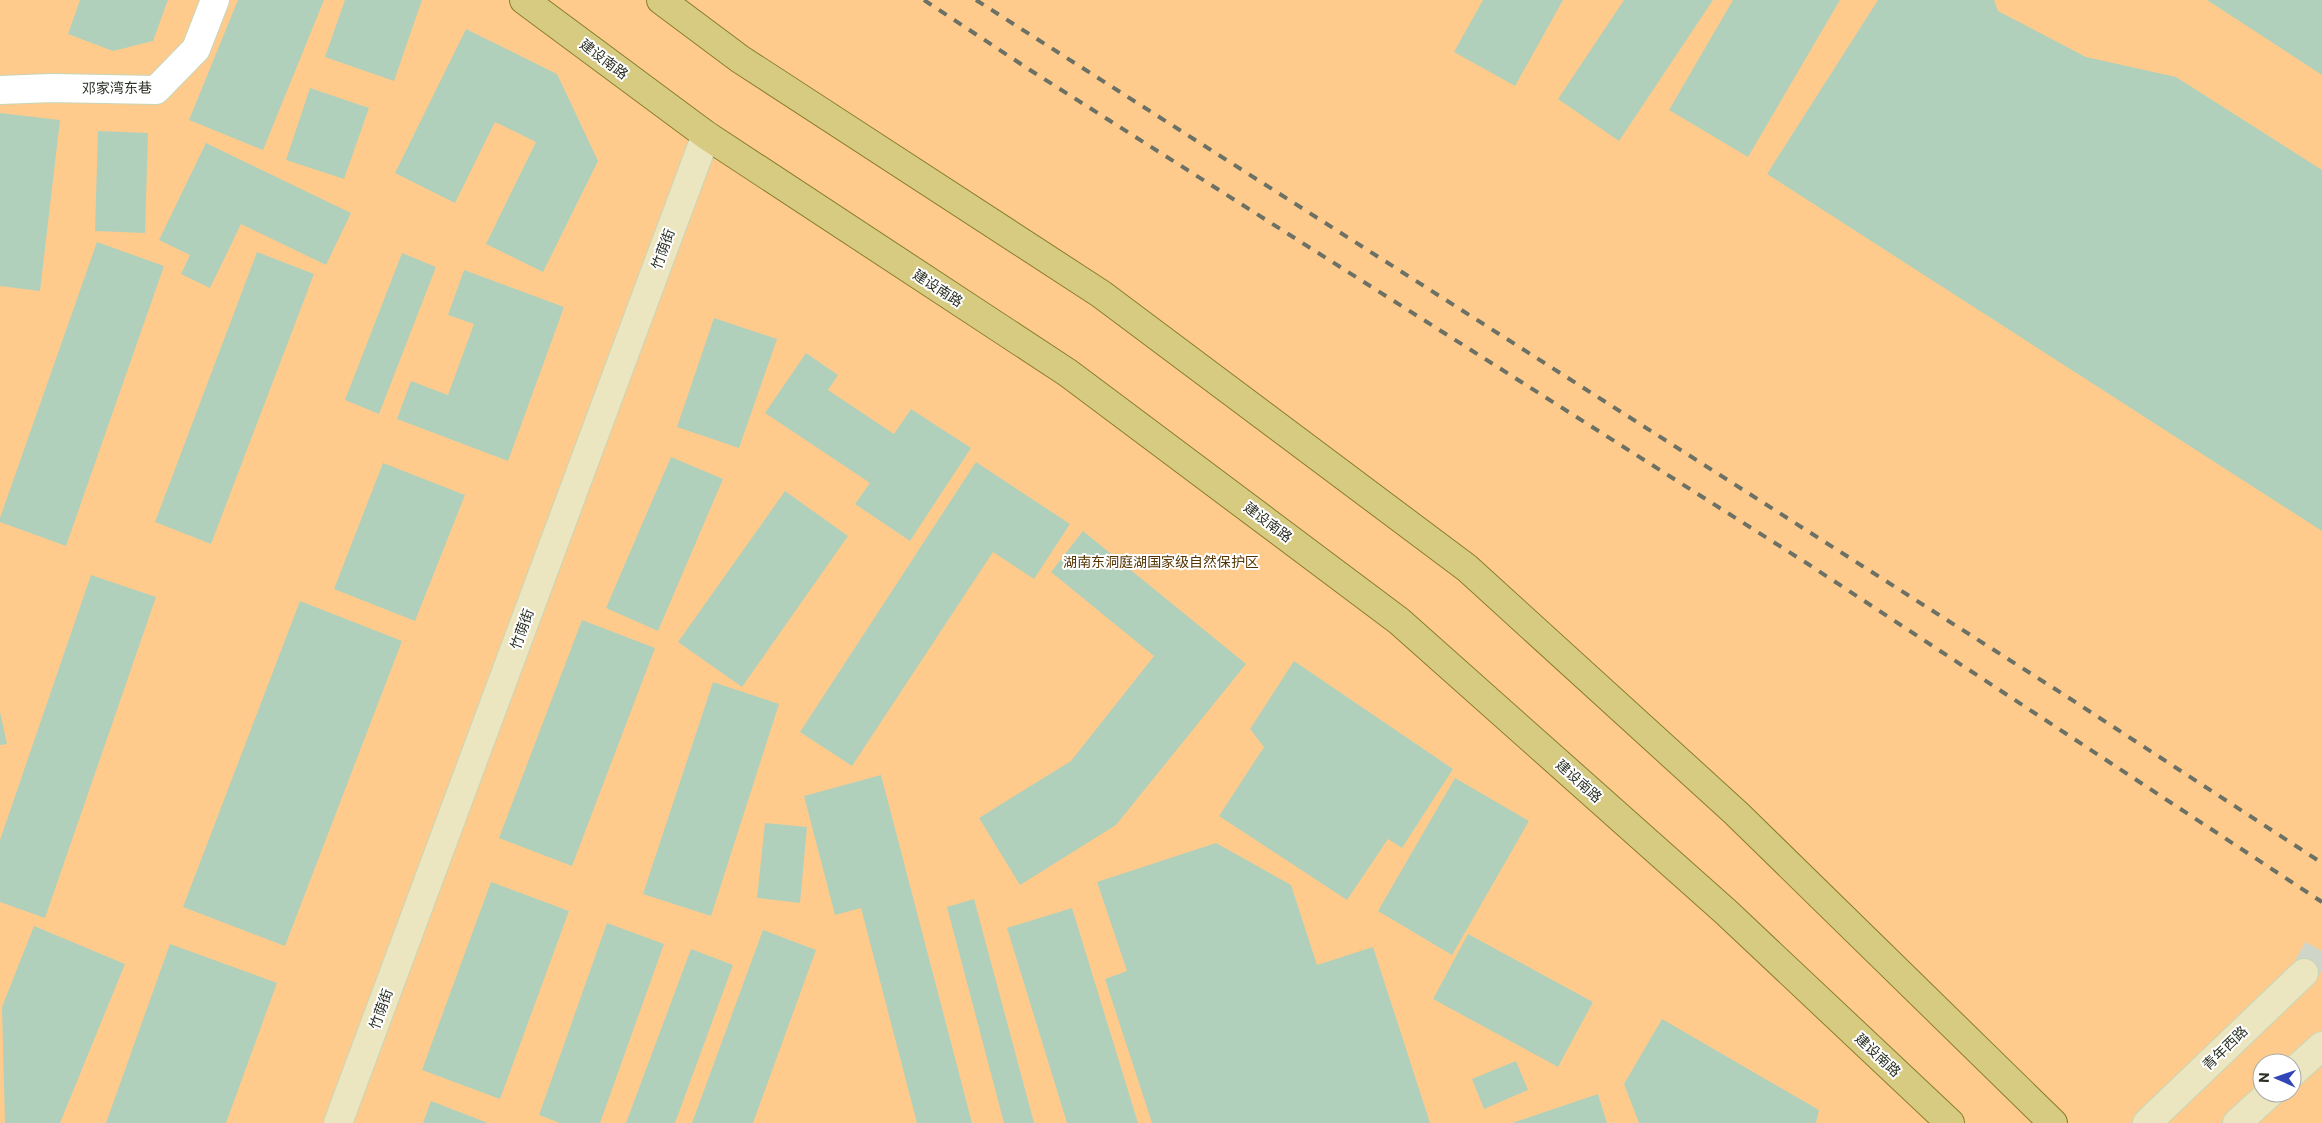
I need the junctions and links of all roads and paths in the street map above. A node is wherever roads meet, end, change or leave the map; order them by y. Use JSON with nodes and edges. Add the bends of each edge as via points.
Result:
{"nodes":[{"id":1,"x":215,"y":0,"type":"edge"},
{"id":2,"x":524,"y":0,"type":"edge"},
{"id":3,"x":661,"y":0,"type":"edge"},
{"id":4,"x":0,"y":90,"type":"edge"},
{"id":5,"x":706,"y":135,"type":"junction"},
{"id":6,"x":2304,"y":972,"type":"tunnel mouth"},
{"id":7,"x":2322,"y":1046,"type":"edge"},
{"id":8,"x":2302,"y":1065,"type":"edge"},
{"id":9,"x":2259,"y":1103,"type":"edge"},
{"id":10,"x":338,"y":1123,"type":"edge"},
{"id":11,"x":1950,"y":1123,"type":"edge"},
{"id":12,"x":2053,"y":1123,"type":"edge"},
{"id":13,"x":2146,"y":1123,"type":"edge"},
{"id":14,"x":2238,"y":1123,"type":"edge"}],
"edges":[{"from":1,"to":4,"type":"street","name":"邓家湾东巷","via":[[196,49],[156,90]]},
{"from":2,"to":5,"type":"main road","name":"建设南路"},
{"from":3,"to":12,"type":"main road","via":[[740,59],[1101,294],[1466,568],[1736,813]]},
{"from":5,"to":10,"type":"main road","name":"竹荫街"},
{"from":5,"to":11,"type":"main road","name":"建设南路","via":[[1068,373],[1399,621],[1726,912]]},
{"from":6,"to":13,"type":"main road","name":"青年西路"},
{"from":7,"to":8,"type":"main road"},
{"from":9,"to":14,"type":"main road"}]}
